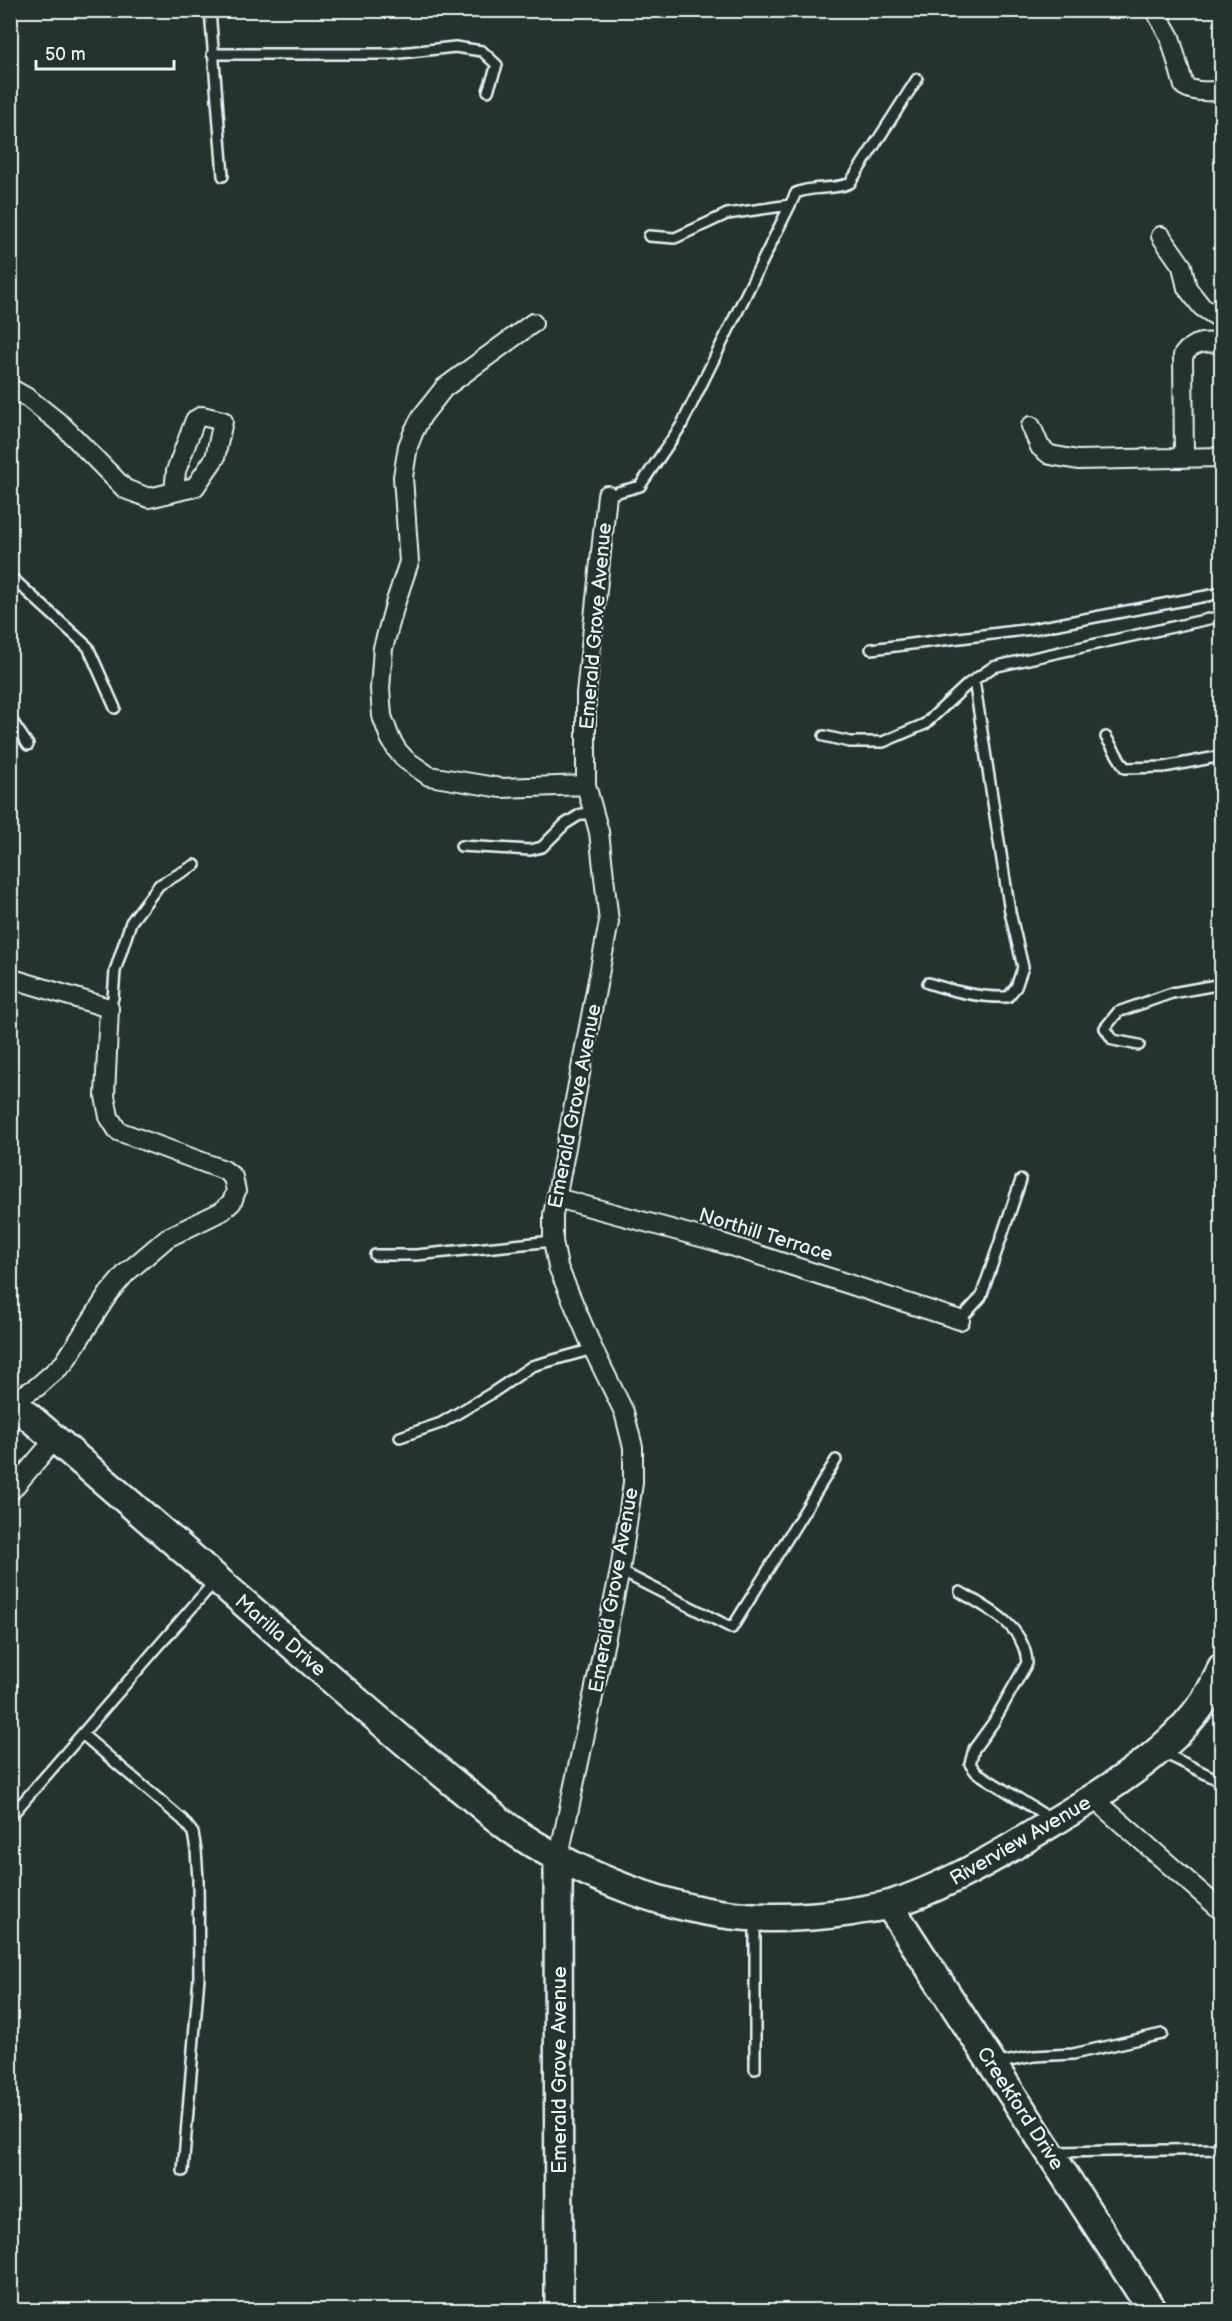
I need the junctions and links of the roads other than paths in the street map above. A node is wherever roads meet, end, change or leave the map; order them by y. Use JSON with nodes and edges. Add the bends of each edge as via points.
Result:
{"nodes":[{"id":1,"x":210,"y":10,"type":"edge"},
{"id":2,"x":1155,"y":10,"type":"edge"},
{"id":3,"x":212,"y":54,"type":"junction"},
{"id":4,"x":917,"y":80,"type":"dead end"},
{"id":5,"x":488,"y":91,"type":"dead end"},
{"id":6,"x":1221,"y":91,"type":"edge"},
{"id":7,"x":223,"y":176,"type":"dead end"},
{"id":8,"x":790,"y":206,"type":"junction"},
{"id":9,"x":649,"y":236,"type":"dead end"},
{"id":10,"x":1161,"y":236,"type":"dead end"},
{"id":11,"x":1221,"y":320,"type":"edge"},
{"id":12,"x":533,"y":323,"type":"dead end"},
{"id":13,"x":1221,"y":343,"type":"edge"},
{"id":14,"x":10,"y":387,"type":"edge"},
{"id":15,"x":1031,"y":426,"type":"dead end"},
{"id":16,"x":1221,"y":457,"type":"edge"},
{"id":17,"x":1184,"y":458,"type":"junction"},
{"id":18,"x":174,"y":492,"type":"dead end"},
{"id":19,"x":607,"y":495,"type":"joint"},
{"id":20,"x":10,"y":576,"type":"edge"},
{"id":21,"x":1221,"y":593,"type":"edge"},
{"id":22,"x":1221,"y":616,"type":"edge"},
{"id":23,"x":871,"y":649,"type":"dead end"},
{"id":24,"x":974,"y":680,"type":"junction"},
{"id":25,"x":116,"y":708,"type":"dead end"},
{"id":26,"x":10,"y":718,"type":"edge"},
{"id":27,"x":824,"y":736,"type":"dead end"},
{"id":28,"x":1106,"y":737,"type":"dead end"},
{"id":29,"x":28,"y":745,"type":"dead end"},
{"id":30,"x":1221,"y":756,"type":"edge"},
{"id":31,"x":585,"y":785,"type":"junction"},
{"id":32,"x":595,"y":814,"type":"junction"},
{"id":33,"x":461,"y":846,"type":"dead end"},
{"id":34,"x":195,"y":865,"type":"dead end"},
{"id":35,"x":10,"y":978,"type":"edge"},
{"id":36,"x":928,"y":983,"type":"dead end"},
{"id":37,"x":1221,"y":984,"type":"edge"},
{"id":38,"x":109,"y":1008,"type":"junction"},
{"id":39,"x":1139,"y":1045,"type":"dead end"},
{"id":40,"x":1021,"y":1179,"type":"dead end"},
{"id":41,"x":557,"y":1198,"type":"junction"},
{"id":42,"x":553,"y":1241,"type":"junction"},
{"id":43,"x":375,"y":1255,"type":"dead end"},
{"id":44,"x":960,"y":1320,"type":"joint"},
{"id":45,"x":593,"y":1349,"type":"junction"},
{"id":46,"x":11,"y":1402,"type":"edge"},
{"id":47,"x":400,"y":1437,"type":"dead end"},
{"id":48,"x":55,"y":1439,"type":"junction"},
{"id":49,"x":836,"y":1460,"type":"dead end"},
{"id":50,"x":10,"y":1492,"type":"edge"},
{"id":51,"x":620,"y":1571,"type":"junction"},
{"id":52,"x":216,"y":1579,"type":"junction"},
{"id":53,"x":960,"y":1592,"type":"dead end"},
{"id":54,"x":1221,"y":1667,"type":"edge"},
{"id":55,"x":82,"y":1734,"type":"junction"},
{"id":56,"x":1160,"y":1750,"type":"junction"},
{"id":57,"x":1221,"y":1782,"type":"edge"},
{"id":58,"x":1093,"y":1798,"type":"junction"},
{"id":59,"x":10,"y":1817,"type":"edge"},
{"id":60,"x":1055,"y":1821,"type":"junction"},
{"id":61,"x":558,"y":1860,"type":"junction"},
{"id":62,"x":888,"y":1905,"type":"junction"},
{"id":63,"x":1221,"y":1911,"type":"edge"},
{"id":64,"x":755,"y":1918,"type":"junction"},
{"id":65,"x":1162,"y":2034,"type":"dead end"},
{"id":66,"x":993,"y":2064,"type":"junction"},
{"id":67,"x":755,"y":2069,"type":"dead end"},
{"id":68,"x":1221,"y":2149,"type":"edge"},
{"id":69,"x":1050,"y":2152,"type":"junction"},
{"id":70,"x":183,"y":2171,"type":"dead end"},
{"id":71,"x":559,"y":2310,"type":"edge"},
{"id":72,"x":1152,"y":2310,"type":"edge"}],
"edges":[{"from":1,"to":3,"type":"lane"},
{"from":2,"to":6,"type":"street","via":[[1170,37],[1184,86],[1191,90]]},
{"from":3,"to":5,"type":"lane","via":[[391,54],[455,47],[482,51],[497,64]]},
{"from":3,"to":7,"type":"lane"},
{"from":4,"to":8,"type":"lane","via":[[850,183],[838,188],[808,188],[796,193]]},
{"from":8,"to":9,"type":"lane","via":[[727,214],[675,238]]},
{"from":8,"to":19,"type":"lane","via":[[681,426],[640,486]]},
{"from":10,"to":11,"type":"street","via":[[1182,266],[1187,288],[1202,307]]},
{"from":12,"to":31,"type":"street","via":[[444,388],[414,431],[403,477],[410,562],[383,648],[382,716],[397,750],[429,776],[501,788]]},
{"from":13,"to":17,"type":"street","via":[[1198,342],[1182,356]]},
{"from":14,"to":18,"type":"street","via":[[62,425],[125,489],[149,498]]},
{"from":15,"to":17,"type":"street","via":[[1040,447],[1050,455],[1078,460]]},
{"from":16,"to":17,"type":"street"},
{"from":19,"to":31,"type":"street","name":"Emerald Grove Avenue","via":[[585,694]]},
{"from":20,"to":25,"type":"lane","via":[[88,647]]},
{"from":21,"to":23,"type":"lane","via":[[1032,629]]},
{"from":22,"to":24,"type":"lane","via":[[993,667]]},
{"from":24,"to":27,"type":"lane","via":[[925,724],[883,742],[850,742]]},
{"from":24,"to":36,"type":"lane","via":[[1010,912],[1023,967],[1008,997],[963,994]]},
{"from":26,"to":29,"type":"lane"},
{"from":28,"to":30,"type":"lane","via":[[1125,768],[1164,767]]},
{"from":31,"to":32,"type":"street","name":"Emerald Grove Avenue"},
{"from":32,"to":33,"type":"lane","via":[[581,814],[542,847],[530,850]]},
{"from":32,"to":41,"type":"street","name":"Emerald Grove Avenue","via":[[609,922]]},
{"from":34,"to":38,"type":"lane","via":[[159,885],[131,922],[115,971]]},
{"from":35,"to":38,"type":"street"},
{"from":37,"to":39,"type":"lane","via":[[1172,993],[1118,1012],[1105,1028],[1113,1040]]},
{"from":38,"to":46,"type":"street","via":[[105,1096],[109,1117],[118,1131],[224,1170],[233,1177],[236,1191],[232,1202],[222,1211],[167,1238],[126,1273],[64,1363],[37,1387]]},
{"from":40,"to":44,"type":"lane","via":[[981,1297]]},
{"from":41,"to":42,"type":"street","name":"Emerald Grove Avenue"},
{"from":41,"to":44,"type":"street","name":"Northill Terrace","via":[[715,1240]]},
{"from":42,"to":43,"type":"lane","via":[[416,1256]]},
{"from":42,"to":45,"type":"street","name":"Emerald Grove Avenue","via":[[558,1267]]},
{"from":45,"to":47,"type":"lane","via":[[532,1366],[441,1423]]},
{"from":45,"to":51,"type":"street","name":"Emerald Grove Avenue","via":[[624,1412],[633,1447],[633,1483]]},
{"from":46,"to":48,"type":"street","name":"Marilla Drive"},
{"from":48,"to":50,"type":"street"},
{"from":48,"to":52,"type":"street","name":"Marilla Drive"},
{"from":49,"to":51,"type":"lane","via":[[732,1628]]},
{"from":51,"to":61,"type":"street","name":"Emerald Grove Avenue"},
{"from":52,"to":55,"type":"lane"},
{"from":52,"to":61,"type":"street","name":"Marilla Drive","via":[[410,1747],[516,1833]]},
{"from":53,"to":60,"type":"lane","via":[[996,1612],[1027,1653],[1027,1663],[974,1749],[970,1764],[976,1772]]},
{"from":54,"to":56,"type":"street","name":"Riverview Avenue","via":[[1200,1709]]},
{"from":55,"to":59,"type":"lane"},
{"from":55,"to":70,"type":"lane","via":[[183,1820],[193,1833],[198,1879],[199,1977]]},
{"from":56,"to":57,"type":"lane"},
{"from":56,"to":58,"type":"street","name":"Riverview Avenue"},
{"from":58,"to":60,"type":"street","name":"Riverview Avenue"},
{"from":58,"to":63,"type":"street"},
{"from":60,"to":62,"type":"street","name":"Riverview Avenue","via":[[983,1865]]},
{"from":61,"to":64,"type":"street","name":"Riverview Avenue","via":[[650,1898]]},
{"from":61,"to":71,"type":"street","name":"Emerald Grove Avenue"},
{"from":62,"to":64,"type":"street","name":"Riverview Avenue","via":[[823,1916]]},
{"from":62,"to":66,"type":"street","name":"Creekford Drive"},
{"from":64,"to":67,"type":"lane"},
{"from":65,"to":66,"type":"lane","via":[[1073,2054]]},
{"from":66,"to":69,"type":"street","name":"Creekford Drive"},
{"from":68,"to":69,"type":"lane"},
{"from":69,"to":72,"type":"street","name":"Creekford Drive"}]}
